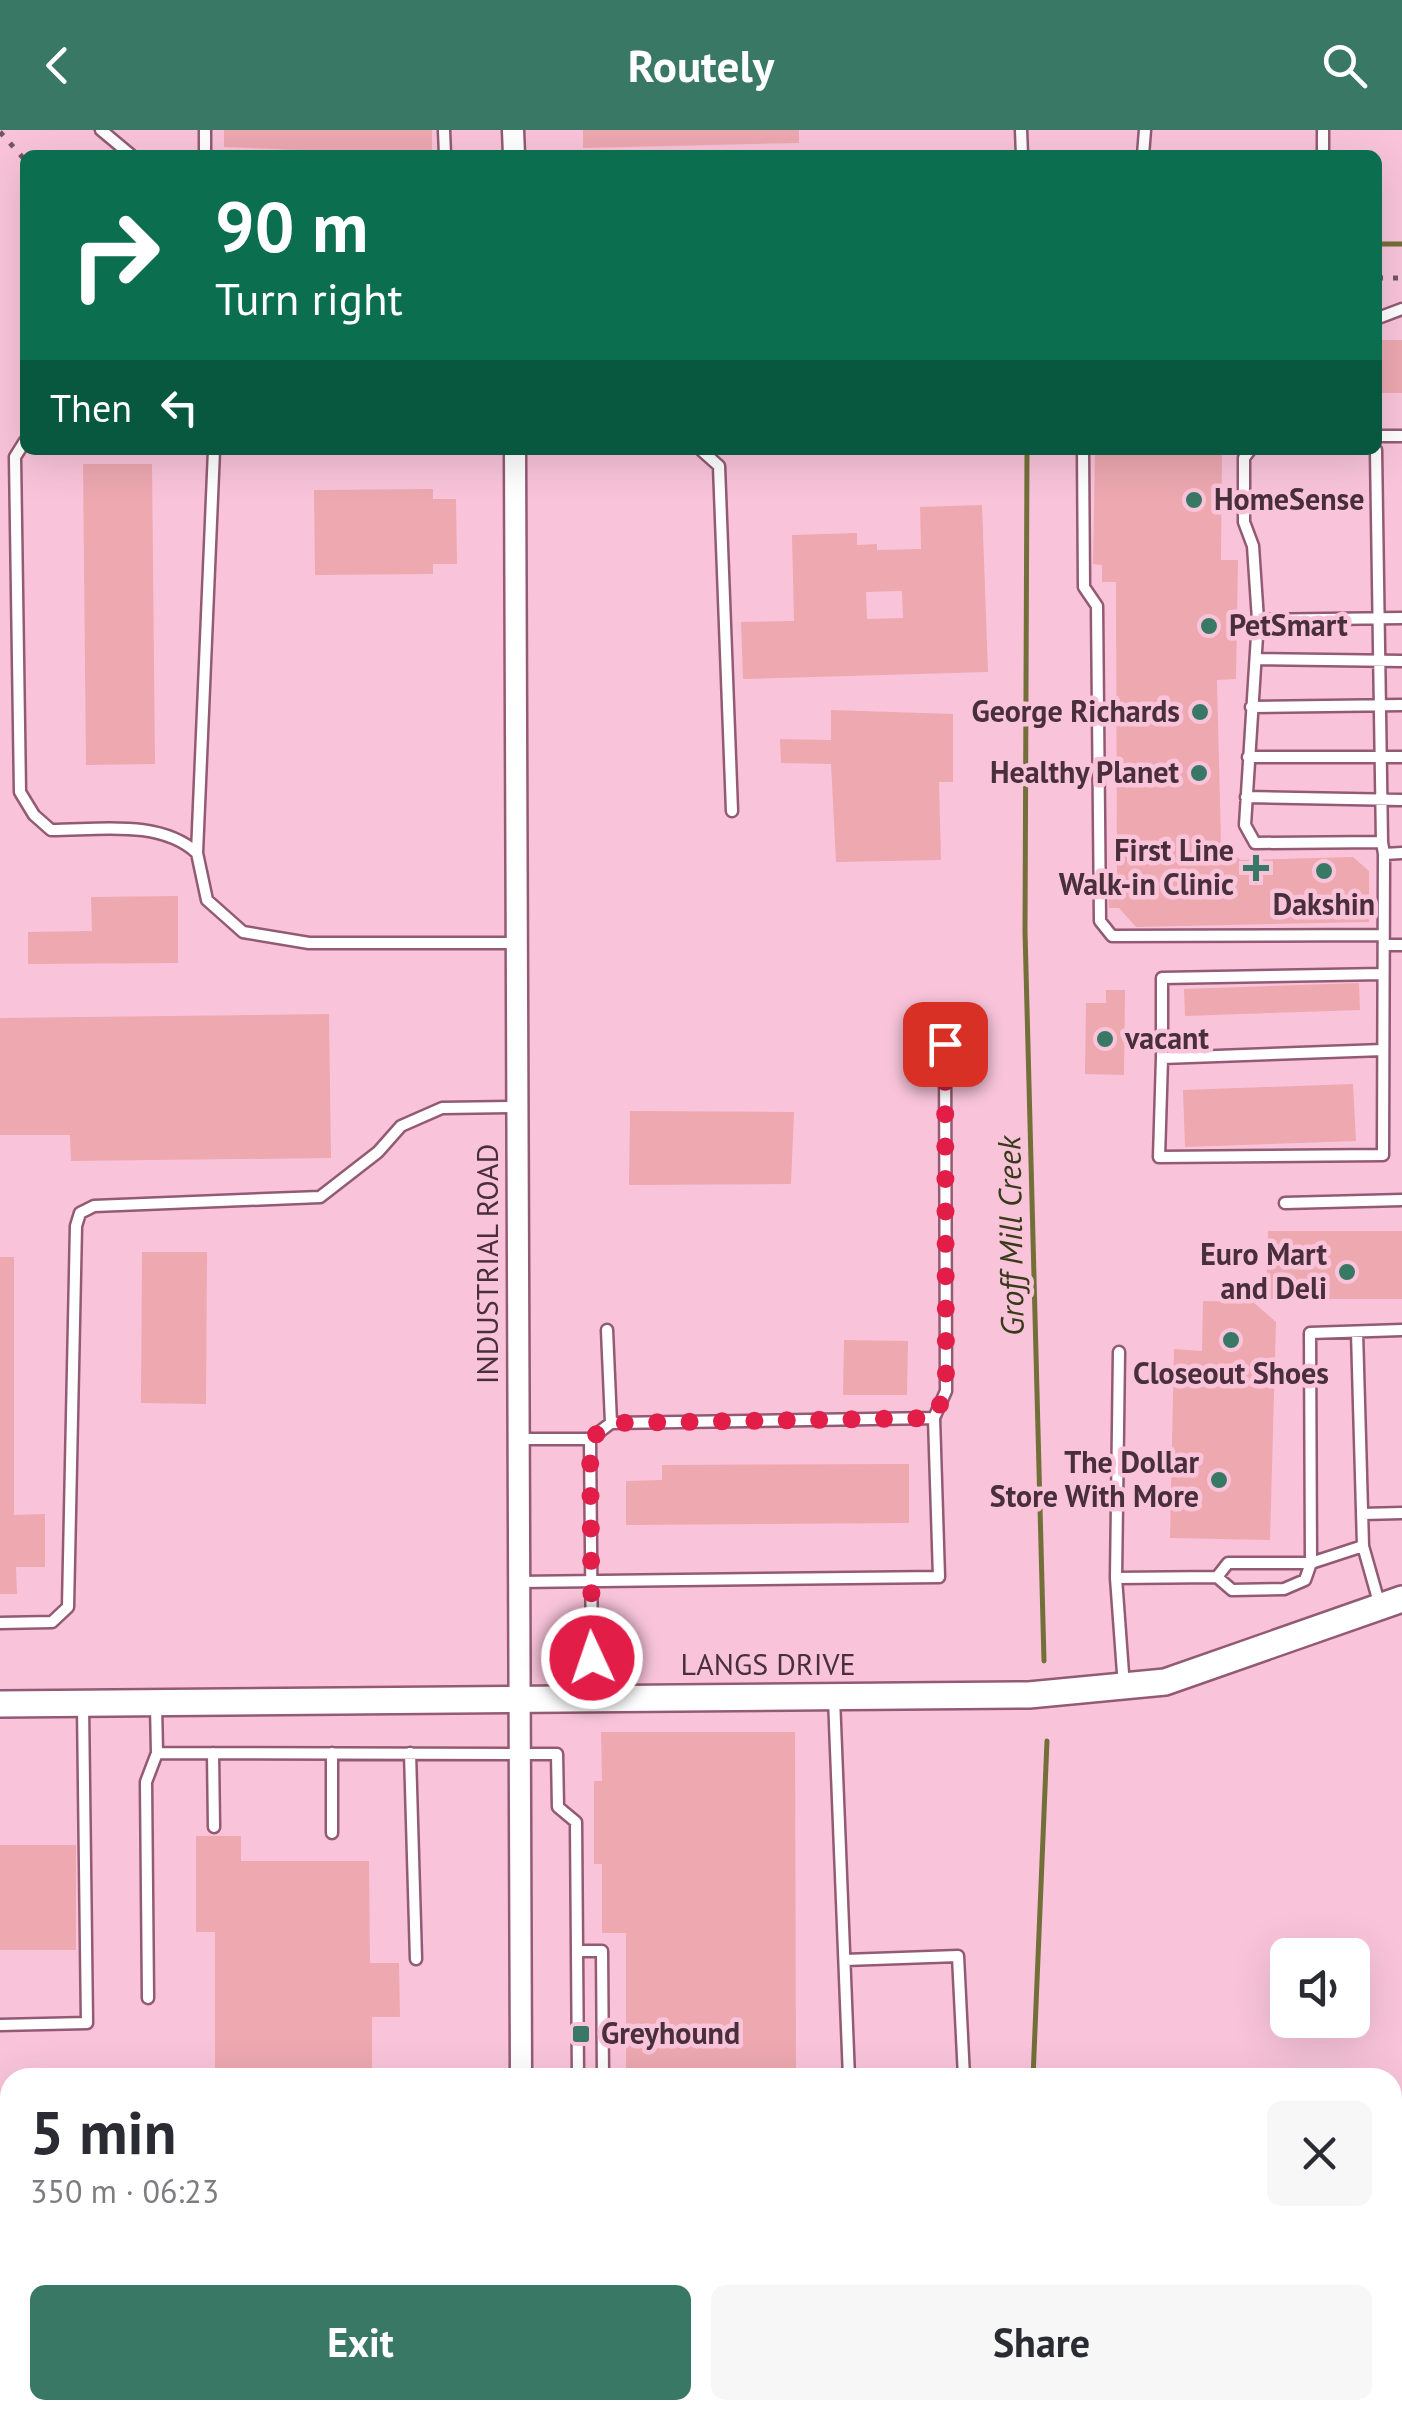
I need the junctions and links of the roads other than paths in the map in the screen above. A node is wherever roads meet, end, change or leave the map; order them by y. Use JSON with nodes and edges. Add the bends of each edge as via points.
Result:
{"nodes":[{"id":1,"x":101,"y":130,"type":"edge"},
{"id":2,"x":125,"y":150,"type":"edge"},
{"id":3,"x":20,"y":448,"type":"edge"},
{"id":4,"x":214,"y":455,"type":"edge"},
{"id":5,"x":516,"y":455,"type":"edge"},
{"id":6,"x":707,"y":455,"type":"edge"},
{"id":7,"x":1083,"y":455,"type":"edge"},
{"id":8,"x":1246,"y":455,"type":"edge"},
{"id":9,"x":1376,"y":455,"type":"edge"},
{"id":10,"x":1402,"y":618,"type":"edge"},
{"id":11,"x":1378,"y":619,"type":"junction"},
{"id":12,"x":1258,"y":620,"type":"junction"},
{"id":13,"x":1258,"y":659,"type":"junction"},
{"id":14,"x":1378,"y":661,"type":"junction"},
{"id":15,"x":1402,"y":661,"type":"edge"},
{"id":16,"x":1379,"y":705,"type":"junction"},
{"id":17,"x":1402,"y":705,"type":"edge"},
{"id":18,"x":1251,"y":707,"type":"junction"},
{"id":19,"x":1248,"y":757,"type":"junction"},
{"id":20,"x":1380,"y":757,"type":"junction"},
{"id":21,"x":1402,"y":757,"type":"edge"},
{"id":22,"x":1246,"y":797,"type":"junction"},
{"id":23,"x":1381,"y":800,"type":"junction"},
{"id":24,"x":1402,"y":800,"type":"edge"},
{"id":25,"x":732,"y":811,"type":"dead end"},
{"id":26,"x":1383,"y":848,"type":"junction"},
{"id":27,"x":197,"y":853,"type":"junction"},
{"id":28,"x":1402,"y":853,"type":"edge"},
{"id":29,"x":1383,"y":940,"type":"junction"},
{"id":30,"x":517,"y":943,"type":"junction"},
{"id":31,"x":1402,"y":944,"type":"edge"},
{"id":32,"x":1383,"y":974,"type":"junction"},
{"id":33,"x":945,"y":1044,"type":"dead end"},
{"id":34,"x":1383,"y":1050,"type":"junction"},
{"id":35,"x":1162,"y":1058,"type":"junction"},
{"id":36,"x":518,"y":1107,"type":"junction"},
{"id":37,"x":1402,"y":1200,"type":"edge"},
{"id":38,"x":1285,"y":1203,"type":"dead end"},
{"id":39,"x":607,"y":1330,"type":"dead end"},
{"id":40,"x":1402,"y":1330,"type":"edge"},
{"id":41,"x":1357,"y":1332,"type":"junction"},
{"id":42,"x":1119,"y":1352,"type":"dead end"},
{"id":43,"x":934,"y":1418,"type":"junction"},
{"id":44,"x":611,"y":1423,"type":"junction"},
{"id":45,"x":519,"y":1439,"type":"junction"},
{"id":46,"x":590,"y":1439,"type":"junction"},
{"id":47,"x":1402,"y":1513,"type":"edge"},
{"id":48,"x":1362,"y":1514,"type":"junction"},
{"id":49,"x":1363,"y":1546,"type":"junction"},
{"id":50,"x":1311,"y":1563,"type":"junction"},
{"id":51,"x":1217,"y":1577,"type":"junction"},
{"id":52,"x":1116,"y":1578,"type":"junction"},
{"id":53,"x":589,"y":1581,"type":"junction"},
{"id":54,"x":519,"y":1582,"type":"junction"},
{"id":55,"x":1391,"y":1603,"type":"edge"},
{"id":56,"x":0,"y":1623,"type":"edge"},
{"id":57,"x":592,"y":1658,"type":"dead end"},
{"id":58,"x":1124,"y":1689,"type":"junction"},
{"id":59,"x":834,"y":1697,"type":"junction"},
{"id":60,"x":520,"y":1699,"type":"junction"},
{"id":61,"x":156,"y":1702,"type":"junction"},
{"id":62,"x":84,"y":1703,"type":"junction"},
{"id":63,"x":0,"y":1704,"type":"edge"},
{"id":64,"x":214,"y":1753,"type":"junction"},
{"id":65,"x":332,"y":1753,"type":"junction"},
{"id":66,"x":156,"y":1754,"type":"junction"},
{"id":67,"x":410,"y":1754,"type":"junction"},
{"id":68,"x":520,"y":1754,"type":"junction"},
{"id":69,"x":214,"y":1827,"type":"dead end"},
{"id":70,"x":332,"y":1833,"type":"dead end"},
{"id":71,"x":577,"y":1952,"type":"junction"},
{"id":72,"x":416,"y":1959,"type":"dead end"},
{"id":73,"x":845,"y":1960,"type":"junction"},
{"id":74,"x":148,"y":1998,"type":"dead end"},
{"id":75,"x":0,"y":2025,"type":"edge"},
{"id":76,"x":520,"y":2068,"type":"edge"},
{"id":77,"x":578,"y":2068,"type":"edge"},
{"id":78,"x":603,"y":2068,"type":"edge"},
{"id":79,"x":850,"y":2068,"type":"edge"},
{"id":80,"x":964,"y":2068,"type":"edge"}],
"edges":[{"from":1,"to":2,"type":"lane"},
{"from":3,"to":27,"type":"lane","via":[[20,792],[51,830],[146,830],[182,839]]},
{"from":4,"to":27,"type":"lane"},
{"from":5,"to":30,"type":"street","name":"INDUSTRIAL ROAD"},
{"from":6,"to":25,"type":"lane","via":[[719,466]]},
{"from":7,"to":29,"type":"lane","via":[[1084,587],[1097,606],[1100,920],[1112,936]]},
{"from":8,"to":12,"type":"lane","via":[[1244,522],[1253,546]]},
{"from":9,"to":11,"type":"lane"},
{"from":10,"to":11,"type":"lane"},
{"from":11,"to":12,"type":"lane"},
{"from":11,"to":14,"type":"lane"},
{"from":12,"to":13,"type":"lane"},
{"from":13,"to":14,"type":"lane"},
{"from":13,"to":18,"type":"lane"},
{"from":14,"to":15,"type":"lane"},
{"from":14,"to":16,"type":"lane"},
{"from":16,"to":17,"type":"lane"},
{"from":16,"to":18,"type":"lane"},
{"from":16,"to":20,"type":"lane"},
{"from":18,"to":19,"type":"lane"},
{"from":19,"to":20,"type":"lane"},
{"from":19,"to":22,"type":"lane"},
{"from":20,"to":21,"type":"lane"},
{"from":20,"to":23,"type":"lane"},
{"from":22,"to":23,"type":"lane"},
{"from":22,"to":26,"type":"lane","via":[[1245,825],[1255,843]]},
{"from":23,"to":24,"type":"lane"},
{"from":23,"to":26,"type":"lane"},
{"from":26,"to":28,"type":"lane"},
{"from":26,"to":29,"type":"lane"},
{"from":27,"to":30,"type":"lane","via":[[208,900],[244,932],[309,943]]},
{"from":29,"to":31,"type":"lane"},
{"from":29,"to":32,"type":"lane"},
{"from":30,"to":36,"type":"street","name":"INDUSTRIAL ROAD"},
{"from":32,"to":34,"type":"lane"},
{"from":32,"to":35,"type":"lane","via":[[1162,978]]},
{"from":33,"to":43,"type":"lane","via":[[946,1391]]},
{"from":34,"to":35,"type":"lane"},
{"from":34,"to":35,"type":"lane","via":[[1383,1155],[1159,1156]]},
{"from":36,"to":45,"type":"street","name":"INDUSTRIAL ROAD"},
{"from":36,"to":56,"type":"lane","via":[[442,1108],[401,1126],[320,1197],[94,1206],[80,1213],[68,1607],[52,1622]]},
{"from":37,"to":38,"type":"lane"},
{"from":39,"to":44,"type":"lane"},
{"from":40,"to":41,"type":"lane"},
{"from":41,"to":48,"type":"lane"},
{"from":41,"to":50,"type":"lane","via":[[1310,1333]]},
{"from":42,"to":52,"type":"lane"},
{"from":43,"to":44,"type":"lane"},
{"from":43,"to":53,"type":"lane","via":[[939,1577]]},
{"from":44,"to":46,"type":"lane"},
{"from":45,"to":46,"type":"lane"},
{"from":45,"to":54,"type":"street","name":"INDUSTRIAL ROAD"},
{"from":46,"to":53,"type":"lane"},
{"from":47,"to":48,"type":"lane"},
{"from":48,"to":49,"type":"lane"},
{"from":49,"to":50,"type":"lane"},
{"from":49,"to":55,"type":"lane"},
{"from":50,"to":51,"type":"lane","via":[[1228,1564]]},
{"from":50,"to":51,"type":"lane","via":[[1305,1580],[1284,1589],[1232,1590]]},
{"from":51,"to":52,"type":"lane"},
{"from":52,"to":58,"type":"lane"},
{"from":53,"to":54,"type":"lane"},
{"from":53,"to":57,"type":"lane"},
{"from":54,"to":60,"type":"street","name":"INDUSTRIAL ROAD"},
{"from":55,"to":58,"type":"street","name":"LANGS DRIVE","via":[[1165,1682]]},
{"from":58,"to":59,"type":"street","name":"LANGS DRIVE"},
{"from":59,"to":60,"type":"street","name":"LANGS DRIVE"},
{"from":59,"to":73,"type":"lane"},
{"from":60,"to":61,"type":"street","name":"LANGS DRIVE"},
{"from":60,"to":68,"type":"street","name":"INDUSTRIAL ROAD"},
{"from":61,"to":62,"type":"street","name":"LANGS DRIVE"},
{"from":61,"to":66,"type":"lane"},
{"from":62,"to":63,"type":"street","name":"LANGS DRIVE"},
{"from":62,"to":75,"type":"lane","via":[[87,2022]]},
{"from":64,"to":65,"type":"lane"},
{"from":64,"to":66,"type":"lane"},
{"from":64,"to":69,"type":"lane"},
{"from":65,"to":67,"type":"lane"},
{"from":65,"to":70,"type":"lane"},
{"from":66,"to":74,"type":"lane","via":[[146,1782]]},
{"from":67,"to":68,"type":"lane"},
{"from":67,"to":72,"type":"lane"},
{"from":68,"to":71,"type":"lane","via":[[557,1754],[558,1807],[576,1822]]},
{"from":68,"to":76,"type":"street","name":"INDUSTRIAL ROAD"},
{"from":71,"to":77,"type":"lane"},
{"from":71,"to":78,"type":"lane","via":[[602,1951]]},
{"from":73,"to":79,"type":"lane"},
{"from":73,"to":80,"type":"lane","via":[[958,1956]]}]}
